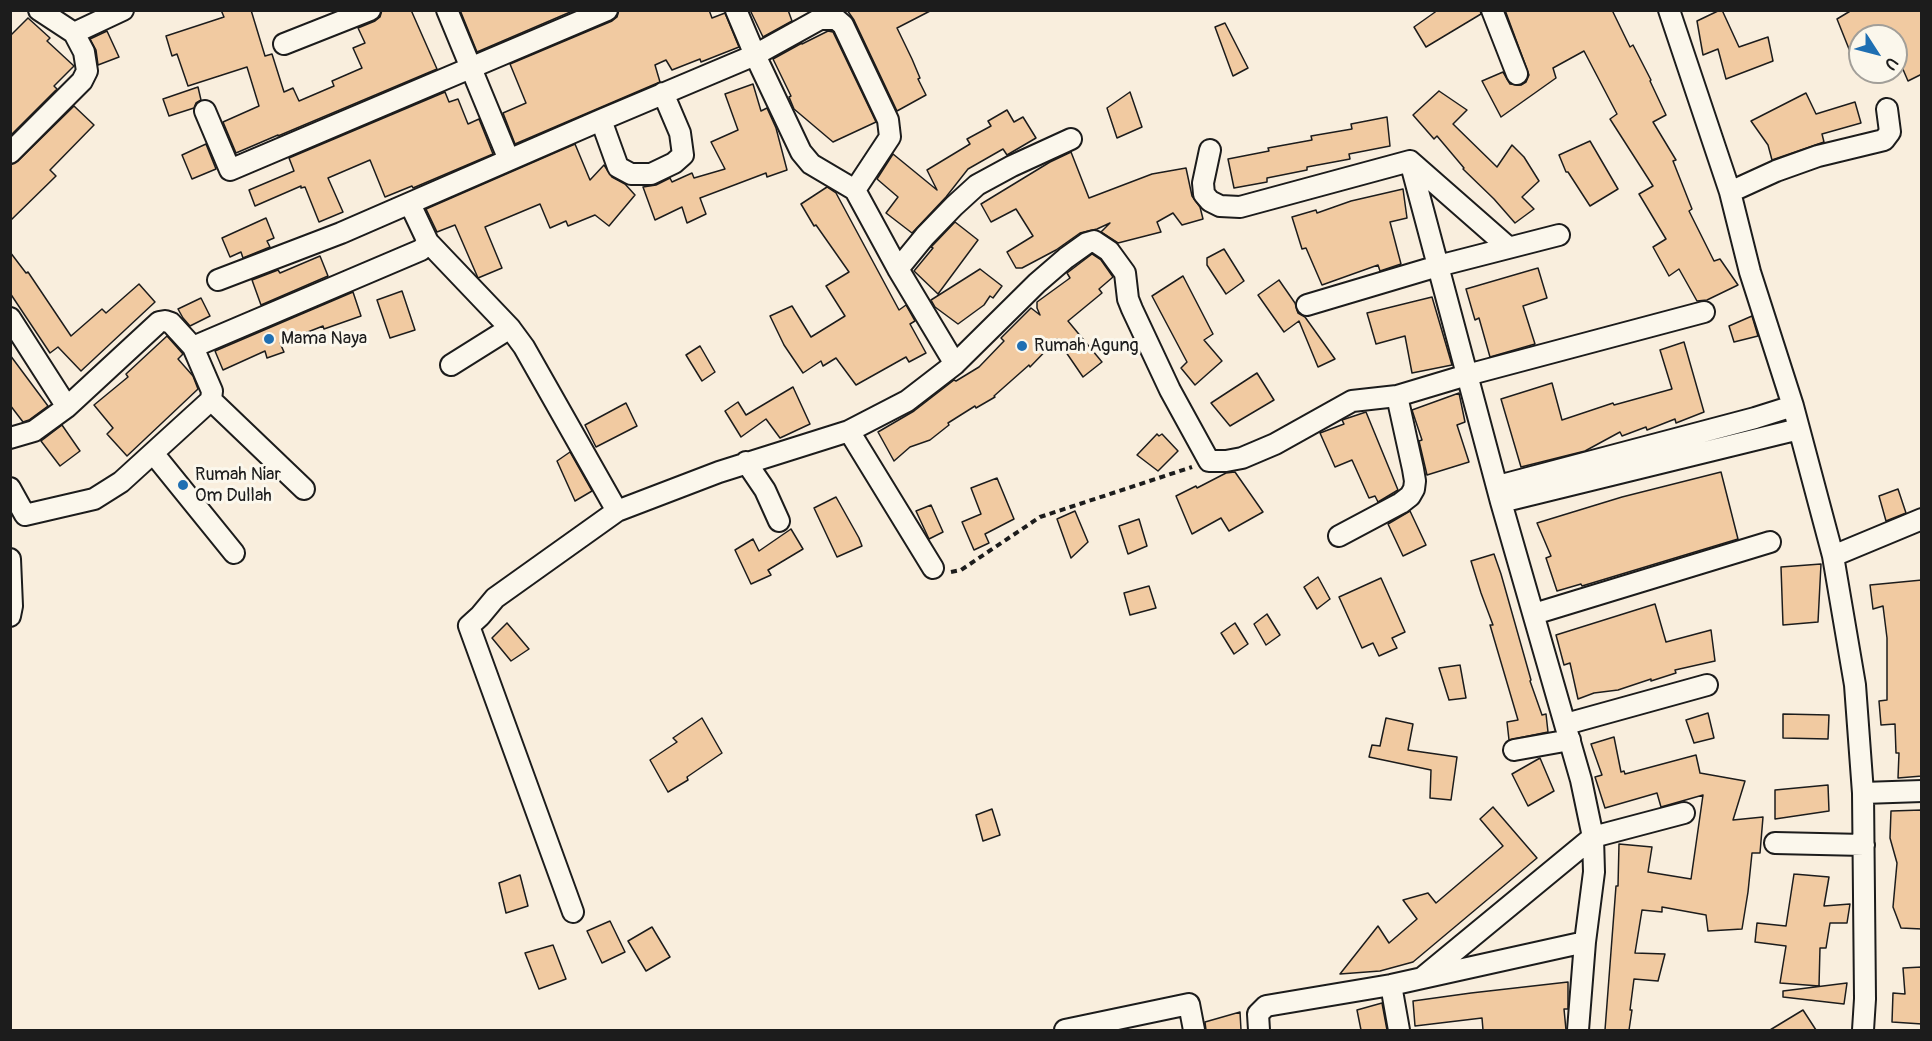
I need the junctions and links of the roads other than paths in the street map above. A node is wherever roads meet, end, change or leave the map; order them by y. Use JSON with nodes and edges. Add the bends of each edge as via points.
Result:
{"nodes":[{"id":1,"x":39,"y":10,"type":"edge"},
{"id":2,"x":123,"y":10,"type":"edge"},
{"id":3,"x":370,"y":10,"type":"edge"},
{"id":4,"x":447,"y":10,"type":"edge"},
{"id":5,"x":607,"y":10,"type":"edge"},
{"id":6,"x":736,"y":10,"type":"edge"},
{"id":7,"x":1492,"y":10,"type":"edge"},
{"id":8,"x":1669,"y":10,"type":"edge"},
{"id":9,"x":74,"y":33,"type":"junction"},
{"id":10,"x":284,"y":44,"type":"dead end"},
{"id":11,"x":755,"y":55,"type":"junction"},
{"id":12,"x":471,"y":68,"type":"junction"},
{"id":13,"x":1517,"y":74,"type":"dead end"},
{"id":14,"x":663,"y":93,"type":"junction"},
{"id":15,"x":1887,"y":109,"type":"dead end"},
{"id":16,"x":206,"y":111,"type":"dead end"},
{"id":17,"x":601,"y":120,"type":"junction"},
{"id":18,"x":1071,"y":139,"type":"dead end"},
{"id":19,"x":1210,"y":150,"type":"dead end"},
{"id":20,"x":10,"y":153,"type":"edge"},
{"id":21,"x":509,"y":160,"type":"junction"},
{"id":22,"x":1410,"y":161,"type":"junction"},
{"id":23,"x":855,"y":190,"type":"junction"},
{"id":24,"x":1730,"y":192,"type":"junction"},
{"id":25,"x":410,"y":204,"type":"junction"},
{"id":26,"x":1559,"y":235,"type":"dead end"},
{"id":27,"x":428,"y":242,"type":"junction"},
{"id":28,"x":1508,"y":247,"type":"junction"},
{"id":29,"x":1438,"y":266,"type":"junction"},
{"id":30,"x":898,"y":269,"type":"junction"},
{"id":31,"x":218,"y":280,"type":"dead end"},
{"id":32,"x":1307,"y":305,"type":"dead end"},
{"id":33,"x":1704,"y":312,"type":"dead end"},
{"id":34,"x":10,"y":318,"type":"edge"},
{"id":35,"x":510,"y":328,"type":"junction"},
{"id":36,"x":193,"y":347,"type":"junction"},
{"id":37,"x":955,"y":364,"type":"junction"},
{"id":38,"x":451,"y":365,"type":"dead end"},
{"id":39,"x":1467,"y":375,"type":"junction"},
{"id":40,"x":1397,"y":396,"type":"junction"},
{"id":41,"x":211,"y":400,"type":"junction"},
{"id":42,"x":1793,"y":406,"type":"junction"},
{"id":43,"x":67,"y":407,"type":"junction"},
{"id":44,"x":1798,"y":429,"type":"junction"},
{"id":45,"x":849,"y":430,"type":"junction"},
{"id":46,"x":10,"y":438,"type":"edge"},
{"id":47,"x":153,"y":453,"type":"junction"},
{"id":48,"x":746,"y":462,"type":"junction"},
{"id":49,"x":10,"y":488,"type":"edge"},
{"id":50,"x":304,"y":489,"type":"dead end"},
{"id":51,"x":1499,"y":494,"type":"junction"},
{"id":52,"x":617,"y":511,"type":"junction"},
{"id":53,"x":18,"y":515,"type":"edge"},
{"id":54,"x":1922,"y":519,"type":"edge"},
{"id":55,"x":779,"y":521,"type":"dead end"},
{"id":56,"x":1339,"y":536,"type":"dead end"},
{"id":57,"x":1770,"y":542,"type":"dead end"},
{"id":58,"x":234,"y":553,"type":"dead end"},
{"id":59,"x":1833,"y":556,"type":"junction"},
{"id":60,"x":10,"y":559,"type":"edge"},
{"id":61,"x":933,"y":568,"type":"road end"},
{"id":62,"x":1534,"y":614,"type":"junction"},
{"id":63,"x":10,"y":616,"type":"edge"},
{"id":64,"x":1707,"y":686,"type":"dead end"},
{"id":65,"x":1568,"y":732,"type":"junction"},
{"id":66,"x":1514,"y":750,"type":"dead end"},
{"id":67,"x":1922,"y":792,"type":"edge"},
{"id":68,"x":1863,"y":793,"type":"junction"},
{"id":69,"x":1684,"y":813,"type":"dead end"},
{"id":70,"x":1593,"y":837,"type":"junction"},
{"id":71,"x":1775,"y":843,"type":"dead end"},
{"id":72,"x":1864,"y":845,"type":"junction"},
{"id":73,"x":573,"y":912,"type":"dead end"},
{"id":74,"x":1585,"y":942,"type":"junction"},
{"id":75,"x":1420,"y":980,"type":"junction"},
{"id":76,"x":1391,"y":986,"type":"junction"},
{"id":77,"x":1065,"y":1030,"type":"edge"},
{"id":78,"x":1194,"y":1030,"type":"edge"},
{"id":79,"x":1259,"y":1030,"type":"edge"},
{"id":80,"x":1399,"y":1030,"type":"edge"},
{"id":81,"x":1578,"y":1030,"type":"edge"},
{"id":82,"x":1863,"y":1030,"type":"edge"}],
"edges":[{"from":1,"to":9,"type":"street"},
{"from":2,"to":9,"type":"street"},
{"from":3,"to":10,"type":"street"},
{"from":4,"to":12,"type":"street"},
{"from":5,"to":12,"type":"street"},
{"from":6,"to":11,"type":"street"},
{"from":7,"to":13,"type":"street"},
{"from":8,"to":24,"type":"street"},
{"from":9,"to":20,"type":"street","via":[[86,62],[82,81]]},
{"from":11,"to":14,"type":"street"},
{"from":11,"to":23,"type":"street","via":[[801,152],[811,164]]},
{"from":11,"to":23,"type":"street","via":[[820,19],[836,20],[843,25],[888,120],[890,137]]},
{"from":12,"to":16,"type":"street","via":[[230,170]]},
{"from":12,"to":21,"type":"street"},
{"from":14,"to":17,"type":"street"},
{"from":14,"to":17,"type":"street","via":[[680,133],[683,155],[651,174],[631,174],[618,167]]},
{"from":15,"to":24,"type":"street","via":[[1890,132],[1884,140],[1818,156]]},
{"from":17,"to":21,"type":"street"},
{"from":18,"to":30,"type":"street","via":[[977,186],[925,236]]},
{"from":19,"to":22,"type":"street","via":[[1204,194],[1220,206],[1240,207]]},
{"from":21,"to":25,"type":"street"},
{"from":22,"to":28,"type":"street"},
{"from":22,"to":29,"type":"street"},
{"from":23,"to":30,"type":"street"},
{"from":24,"to":42,"type":"street","via":[[1750,272]]},
{"from":25,"to":27,"type":"street"},
{"from":25,"to":31,"type":"street"},
{"from":26,"to":28,"type":"street"},
{"from":27,"to":35,"type":"street"},
{"from":27,"to":36,"type":"street","via":[[407,257]]},
{"from":28,"to":29,"type":"street"},
{"from":29,"to":32,"type":"street"},
{"from":29,"to":39,"type":"street"},
{"from":30,"to":37,"type":"street"},
{"from":33,"to":39,"type":"street"},
{"from":34,"to":43,"type":"street"},
{"from":35,"to":38,"type":"street"},
{"from":35,"to":52,"type":"street","via":[[537,368]]},
{"from":36,"to":41,"type":"street","via":[[212,391]]},
{"from":36,"to":43,"type":"street","via":[[171,323],[159,322]]},
{"from":37,"to":40,"type":"street","via":[[1037,283],[1094,241],[1110,251],[1125,273],[1132,309],[1209,460],[1242,458],[1275,444],[1352,400]]},
{"from":37,"to":45,"type":"street","via":[[907,401]]},
{"from":39,"to":40,"type":"street"},
{"from":39,"to":51,"type":"street"},
{"from":40,"to":56,"type":"street","via":[[1414,489],[1401,502]]},
{"from":41,"to":47,"type":"street"},
{"from":41,"to":50,"type":"street"},
{"from":42,"to":44,"type":"street"},
{"from":42,"to":51,"type":"street"},
{"from":43,"to":46,"type":"street","via":[[34,431]]},
{"from":44,"to":51,"type":"street"},
{"from":44,"to":59,"type":"street"},
{"from":45,"to":48,"type":"street"},
{"from":45,"to":61,"type":"street"},
{"from":47,"to":53,"type":"street","via":[[121,482],[94,499]]},
{"from":47,"to":58,"type":"street"},
{"from":48,"to":52,"type":"street"},
{"from":48,"to":55,"type":"street"},
{"from":49,"to":53,"type":"street"},
{"from":51,"to":62,"type":"street"},
{"from":52,"to":73,"type":"street","via":[[495,598],[469,626]]},
{"from":54,"to":59,"type":"street"},
{"from":57,"to":62,"type":"street"},
{"from":59,"to":68,"type":"street","via":[[1855,684]]},
{"from":60,"to":63,"type":"street"},
{"from":62,"to":65,"type":"street"},
{"from":64,"to":65,"type":"street"},
{"from":65,"to":66,"type":"street"},
{"from":65,"to":70,"type":"street"},
{"from":67,"to":68,"type":"street"},
{"from":68,"to":72,"type":"street"},
{"from":69,"to":70,"type":"street"},
{"from":70,"to":74,"type":"street","via":[[1594,872]]},
{"from":70,"to":75,"type":"street"},
{"from":71,"to":72,"type":"street"},
{"from":72,"to":82,"type":"street"},
{"from":74,"to":75,"type":"street"},
{"from":74,"to":81,"type":"street"},
{"from":75,"to":76,"type":"street"},
{"from":76,"to":79,"type":"street","via":[[1266,1006],[1258,1014]]},
{"from":76,"to":80,"type":"street"},
{"from":77,"to":78,"type":"street","via":[[1189,1004]]}]}
